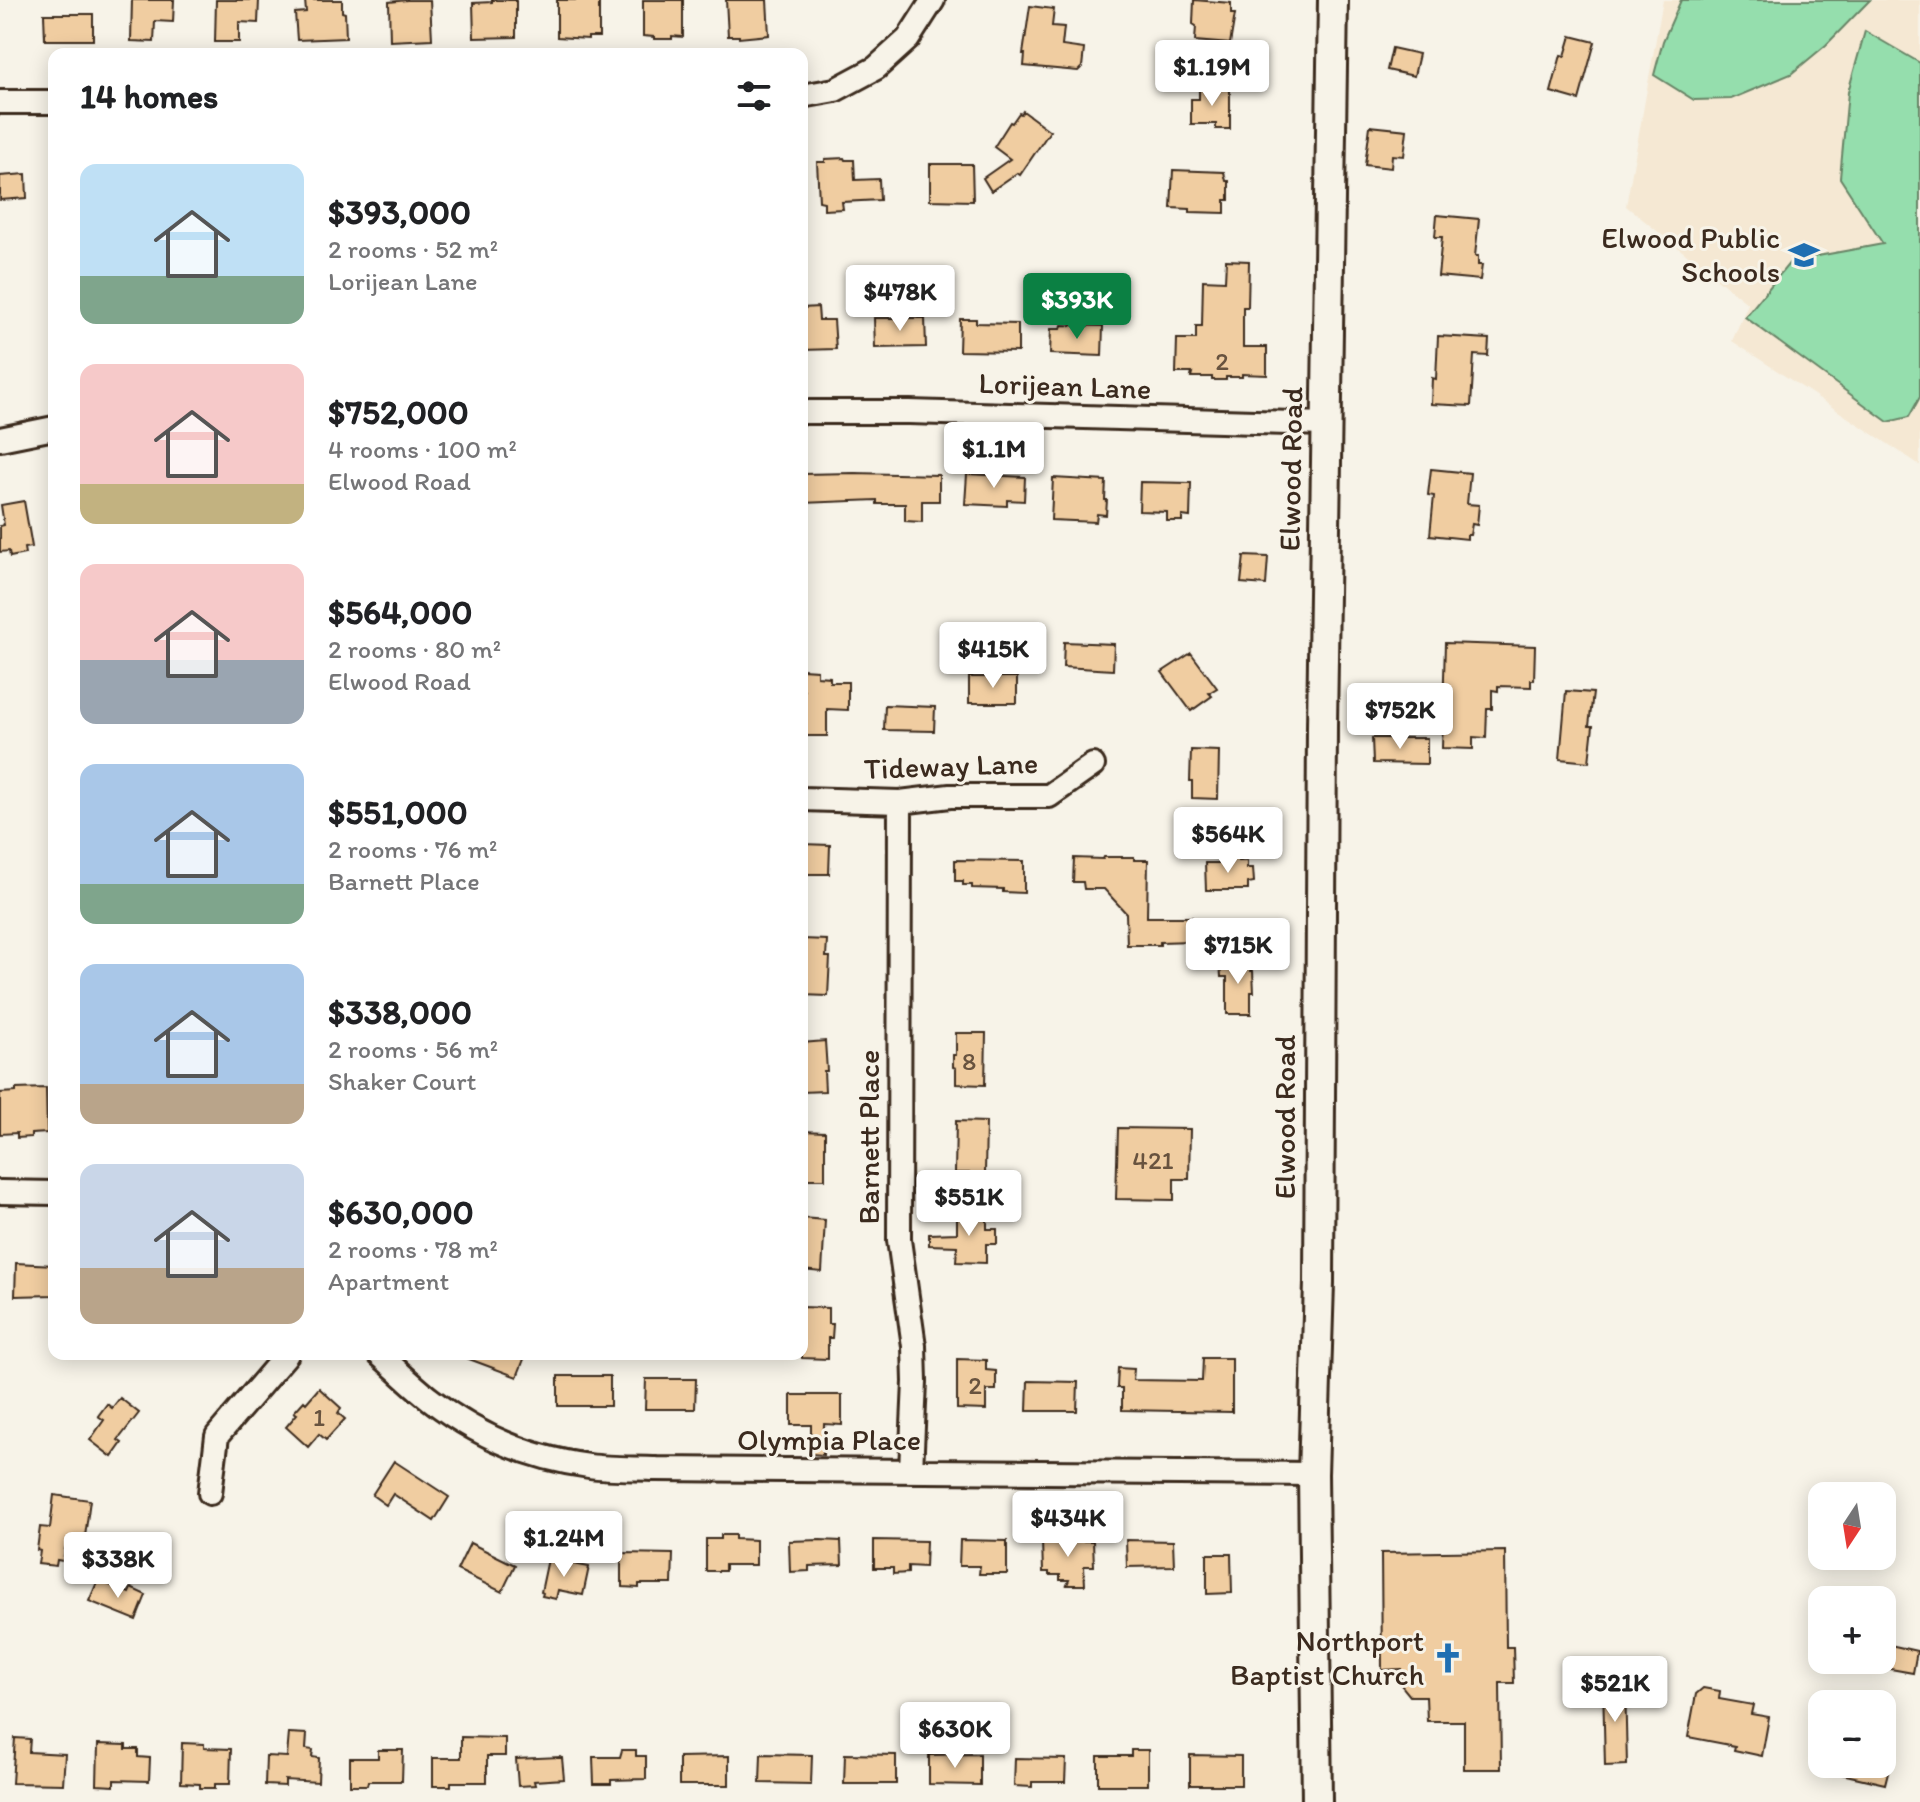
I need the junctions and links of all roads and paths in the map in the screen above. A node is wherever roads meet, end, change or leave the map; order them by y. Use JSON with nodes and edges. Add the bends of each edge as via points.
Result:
{"nodes":[{"id":1,"x":933,"y":0,"type":"edge"},
{"id":2,"x":1333,"y":0,"type":"edge"},
{"id":3,"x":808,"y":95,"type":"edge"},
{"id":4,"x":0,"y":102,"type":"edge"},
{"id":5,"x":48,"y":102,"type":"edge"},
{"id":6,"x":808,"y":412,"type":"edge"},
{"id":7,"x":1326,"y":424,"type":"junction"},
{"id":8,"x":48,"y":429,"type":"edge"},
{"id":9,"x":0,"y":439,"type":"edge"},
{"id":10,"x":1093,"y":765,"type":"dead end"},
{"id":11,"x":808,"y":799,"type":"edge"},
{"id":12,"x":900,"y":802,"type":"junction"},
{"id":13,"x":0,"y":1192,"type":"edge"},
{"id":14,"x":48,"y":1193,"type":"edge"},
{"id":15,"x":282,"y":1360,"type":"edge"},
{"id":16,"x":393,"y":1360,"type":"edge"},
{"id":17,"x":911,"y":1470,"type":"junction"},
{"id":18,"x":1313,"y":1474,"type":"junction"},
{"id":19,"x":210,"y":1493,"type":"dead end"},
{"id":20,"x":1317,"y":1802,"type":"edge"}],
"edges":[{"from":1,"to":3,"type":"street","via":[[908,39],[876,68],[835,90]]},
{"from":2,"to":7,"type":"main road","name":"Elwood Road"},
{"from":4,"to":5,"type":"street"},
{"from":6,"to":7,"type":"street","name":"Lorijean Lane"},
{"from":7,"to":18,"type":"main road","name":"Elwood Road"},
{"from":8,"to":9,"type":"street"},
{"from":10,"to":12,"type":"street","name":"Tideway Lane","via":[[1049,796]]},
{"from":11,"to":12,"type":"street","name":"Tideway Lane"},
{"from":12,"to":17,"type":"street","name":"Barnett Place","via":[[899,1240],[914,1346]]},
{"from":13,"to":14,"type":"street"},
{"from":15,"to":19,"type":"street","via":[[217,1436]]},
{"from":16,"to":17,"type":"street","name":"Olympia Place","via":[[429,1399],[465,1424],[543,1458],[618,1467]]},
{"from":17,"to":18,"type":"street","name":"Olympia Place"},
{"from":18,"to":20,"type":"main road","name":"Elwood Road"}]}
